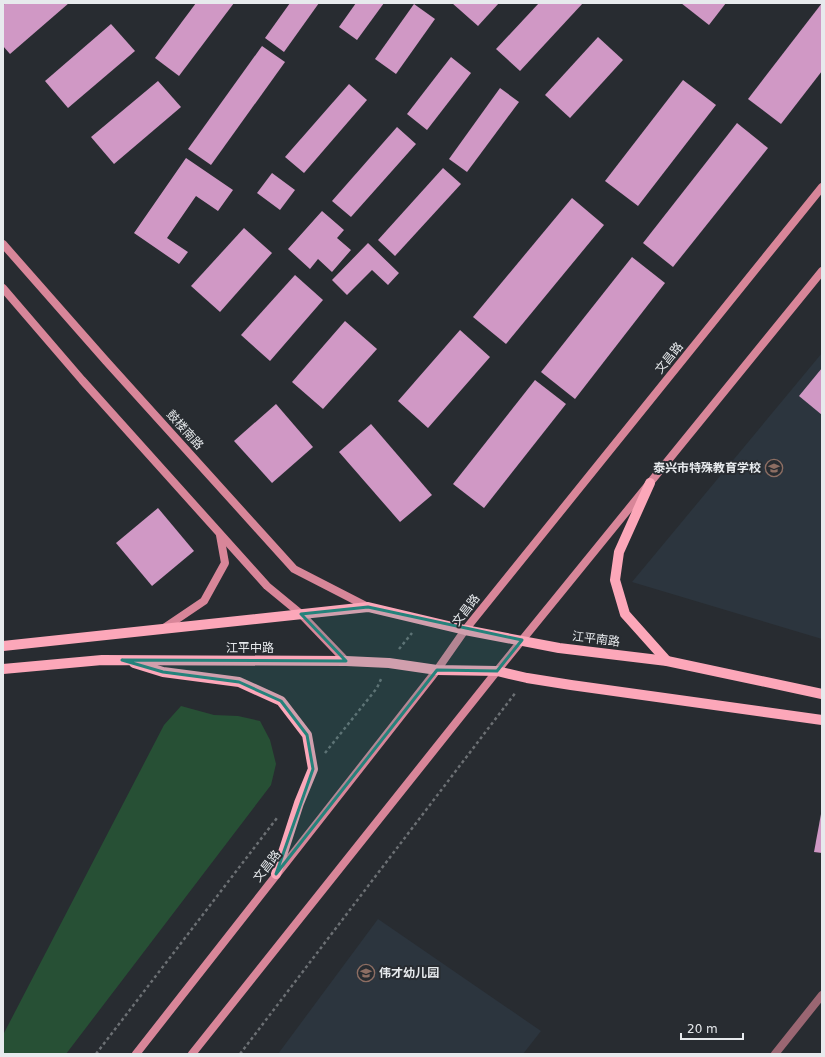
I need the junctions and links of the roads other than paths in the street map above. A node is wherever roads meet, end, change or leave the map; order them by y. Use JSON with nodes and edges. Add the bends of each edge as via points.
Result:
{"nodes":[{"id":1,"x":822,"y":187,"type":"edge"},
{"id":2,"x":3,"y":244,"type":"edge"},
{"id":3,"x":822,"y":271,"type":"edge"},
{"id":4,"x":3,"y":288,"type":"edge"},
{"id":5,"x":650,"y":483,"type":"junction"},
{"id":6,"x":220,"y":534,"type":"junction"},
{"id":7,"x":368,"y":607,"type":"junction"},
{"id":8,"x":301,"y":614,"type":"junction"},
{"id":9,"x":164,"y":629,"type":"junction"},
{"id":10,"x":465,"y":630,"type":"junction"},
{"id":11,"x":522,"y":640,"type":"junction"},
{"id":12,"x":3,"y":646,"type":"edge"},
{"id":13,"x":122,"y":660,"type":"junction"},
{"id":14,"x":346,"y":661,"type":"junction"},
{"id":15,"x":667,"y":661,"type":"junction"},
{"id":16,"x":3,"y":669,"type":"edge"},
{"id":17,"x":437,"y":670,"type":"junction"},
{"id":18,"x":496,"y":671,"type":"junction"},
{"id":19,"x":822,"y":694,"type":"edge"},
{"id":20,"x":822,"y":720,"type":"edge"},
{"id":21,"x":276,"y":874,"type":"junction"},
{"id":22,"x":822,"y":995,"type":"edge"},
{"id":23,"x":136,"y":1054,"type":"edge"},
{"id":24,"x":192,"y":1054,"type":"edge"},
{"id":25,"x":775,"y":1054,"type":"edge"}],
"edges":[{"from":1,"to":10,"type":"main road","name":"文昌路"},
{"from":2,"to":7,"type":"main road","name":"鼓楼南路","via":[[294,569]]},
{"from":3,"to":5,"type":"main road"},
{"from":4,"to":6,"type":"main road"},
{"from":5,"to":11,"type":"main road"},
{"from":5,"to":15,"type":"main road","via":[[618,552],[615,580],[625,614]]},
{"from":6,"to":8,"type":"main road","via":[[267,586]]},
{"from":6,"to":9,"type":"main road","via":[[225,563],[204,601]]},
{"from":7,"to":8,"type":"main road"},
{"from":7,"to":10,"type":"main road","name":"江平南路"},
{"from":8,"to":9,"type":"main road"},
{"from":8,"to":14,"type":"main road"},
{"from":9,"to":12,"type":"main road"},
{"from":10,"to":11,"type":"main road","name":"江平南路"},
{"from":10,"to":17,"type":"main road","name":"文昌路"},
{"from":11,"to":15,"type":"main road","name":"江平南路","via":[[559,648]]},
{"from":11,"to":18,"type":"main road"},
{"from":13,"to":14,"type":"main road","name":"江平中路"},
{"from":13,"to":16,"type":"main road","name":"江平中路"},
{"from":13,"to":21,"type":"main road","via":[[163,672],[239,682],[281,701],[307,735],[313,769]]},
{"from":14,"to":17,"type":"main road","name":"江平中路","via":[[389,663]]},
{"from":15,"to":19,"type":"main road","name":"江平南路"},
{"from":17,"to":18,"type":"main road","name":"江平中路"},
{"from":17,"to":21,"type":"main road","name":"文昌路"},
{"from":18,"to":20,"type":"main road","via":[[571,685]]},
{"from":18,"to":24,"type":"main road"},
{"from":21,"to":23,"type":"main road","name":"文昌路"},
{"from":22,"to":25,"type":"lane"}]}
